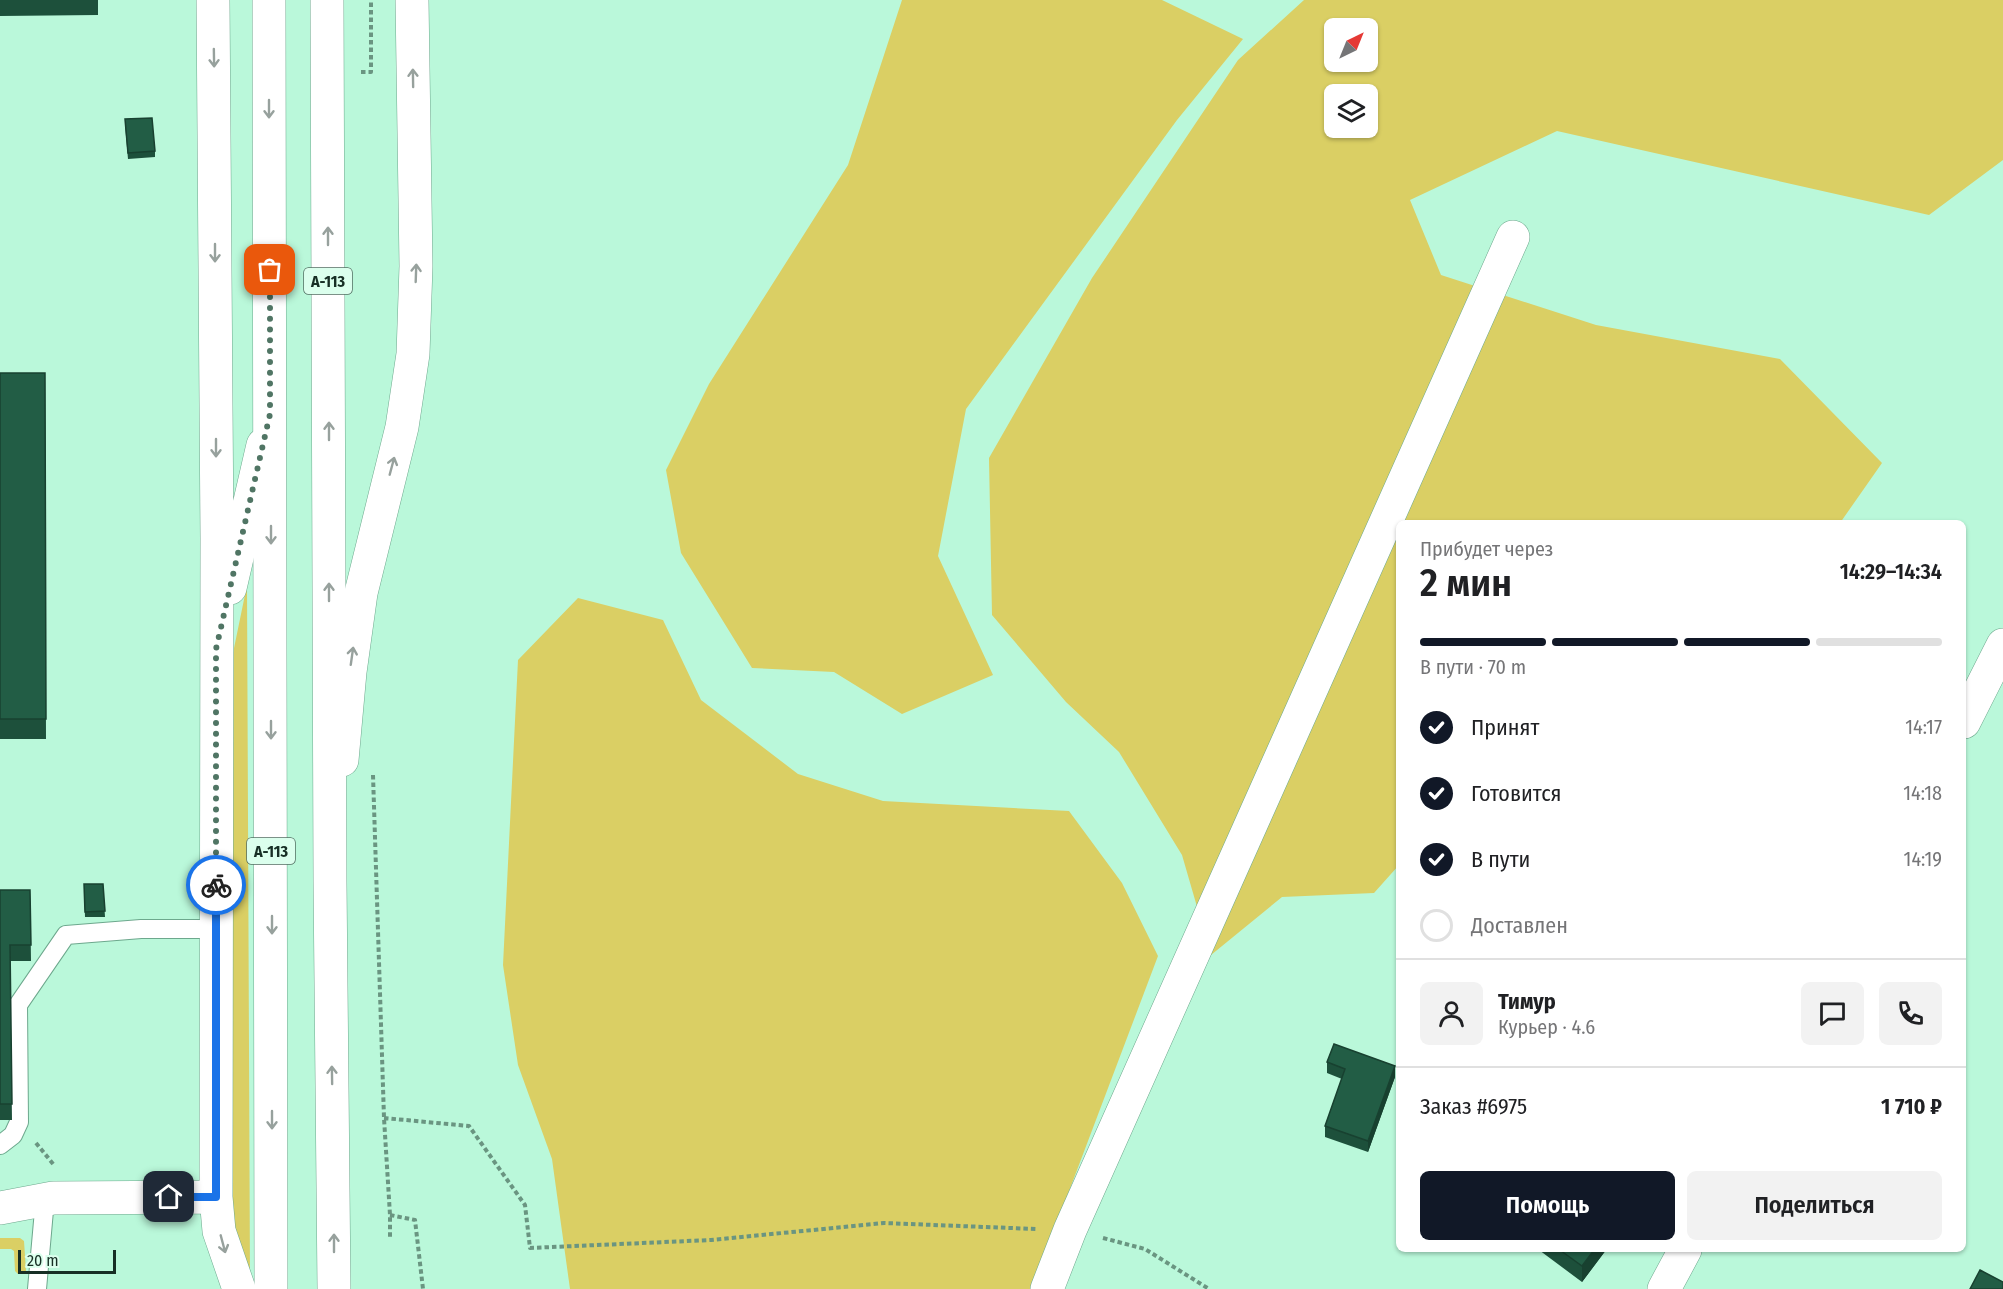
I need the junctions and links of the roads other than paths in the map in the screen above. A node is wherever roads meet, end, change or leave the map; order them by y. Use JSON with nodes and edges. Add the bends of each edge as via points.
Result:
{"nodes":[{"id":1,"x":213,"y":0,"type":"edge"},
{"id":2,"x":412,"y":0,"type":"edge"},
{"id":3,"x":269,"y":15,"type":"edge"},
{"id":4,"x":328,"y":15,"type":"edge"},
{"id":5,"x":1514,"y":237,"type":"dead end"},
{"id":6,"x":270,"y":414,"type":"junction"},
{"id":7,"x":2003,"y":645,"type":"edge"},
{"id":8,"x":216,"y":649,"type":"junction"},
{"id":9,"x":1966,"y":718,"type":"edge"},
{"id":10,"x":330,"y":882,"type":"junction"},
{"id":11,"x":216,"y":929,"type":"junction"},
{"id":12,"x":0,"y":1145,"type":"edge"},
{"id":13,"x":216,"y":1197,"type":"junction"},
{"id":14,"x":45,"y":1199,"type":"junction"},
{"id":15,"x":0,"y":1208,"type":"edge"},
{"id":16,"x":1684,"y":1252,"type":"edge"},
{"id":17,"x":37,"y":1289,"type":"edge"},
{"id":18,"x":239,"y":1289,"type":"edge"},
{"id":19,"x":271,"y":1289,"type":"edge"},
{"id":20,"x":334,"y":1289,"type":"edge"},
{"id":21,"x":1047,"y":1289,"type":"edge"},
{"id":22,"x":1664,"y":1289,"type":"edge"}],
"edges":[{"from":1,"to":8,"type":"main road","one_way":true},
{"from":10,"to":2,"type":"main road","one_way":true,"via":[[361,593],[402,427],[413,354],[416,266]]},
{"from":3,"to":6,"type":"main road","number":"А-113","one_way":true},
{"from":10,"to":4,"type":"main road","number":"А-113","one_way":true},
{"from":5,"to":21,"type":"main road"},
{"from":6,"to":8,"type":"main road"},
{"from":6,"to":19,"type":"main road","number":"А-113","one_way":true},
{"from":7,"to":9,"type":"main road"},
{"from":8,"to":11,"type":"main road"},
{"from":20,"to":10,"type":"main road","number":"А-113","one_way":true},
{"from":11,"to":12,"type":"lane","via":[[66,935],[18,1005],[18,1122],[14,1135]]},
{"from":11,"to":13,"type":"main road"},
{"from":13,"to":14,"type":"main road"},
{"from":13,"to":18,"type":"main road","one_way":true,"via":[[219,1231]]},
{"from":14,"to":15,"type":"main road"},
{"from":14,"to":17,"type":"lane"},
{"from":16,"to":22,"type":"main road"}]}
